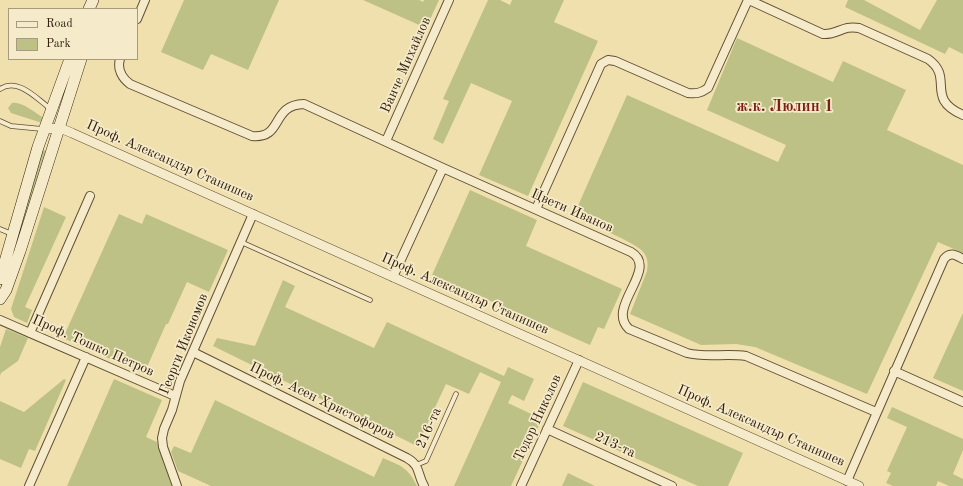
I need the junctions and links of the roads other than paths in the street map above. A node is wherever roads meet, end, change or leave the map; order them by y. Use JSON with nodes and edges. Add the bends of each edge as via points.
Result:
{"nodes":[{"id":1,"x":145,"y":0,"type":"edge"},
{"id":2,"x":449,"y":0,"type":"edge"},
{"id":3,"x":748,"y":0,"type":"edge"},
{"id":4,"x":138,"y":16,"type":"edge"},
{"id":5,"x":70,"y":60,"type":"edge"},
{"id":6,"x":81,"y":60,"type":"edge"},
{"id":7,"x":120,"y":60,"type":"edge"},
{"id":8,"x":0,"y":89,"type":"edge"},
{"id":9,"x":50,"y":112,"type":"junction"},
{"id":10,"x":963,"y":115,"type":"edge"},
{"id":11,"x":0,"y":121,"type":"edge"},
{"id":12,"x":60,"y":128,"type":"junction"},
{"id":13,"x":44,"y":130,"type":"junction"},
{"id":14,"x":386,"y":142,"type":"junction"},
{"id":15,"x":443,"y":168,"type":"junction"},
{"id":16,"x":90,"y":196,"type":"dead end"},
{"id":17,"x":536,"y":209,"type":"junction"},
{"id":18,"x":253,"y":214,"type":"junction"},
{"id":19,"x":0,"y":229,"type":"edge"},
{"id":20,"x":12,"y":234,"type":"junction"},
{"id":21,"x":242,"y":242,"type":"junction"},
{"id":22,"x":963,"y":259,"type":"edge"},
{"id":23,"x":393,"y":277,"type":"junction"},
{"id":24,"x":0,"y":279,"type":"edge"},
{"id":25,"x":0,"y":299,"type":"edge"},
{"id":26,"x":370,"y":300,"type":"dead end"},
{"id":27,"x":0,"y":320,"type":"edge"},
{"id":28,"x":30,"y":333,"type":"junction"},
{"id":29,"x":193,"y":352,"type":"junction"},
{"id":30,"x":86,"y":357,"type":"junction"},
{"id":31,"x":579,"y":360,"type":"junction"},
{"id":32,"x":894,"y":371,"type":"junction"},
{"id":33,"x":456,"y":394,"type":"dead end"},
{"id":34,"x":175,"y":396,"type":"junction"},
{"id":35,"x":963,"y":402,"type":"edge"},
{"id":36,"x":876,"y":412,"type":"junction"},
{"id":37,"x":547,"y":429,"type":"junction"},
{"id":38,"x":416,"y":464,"type":"junction"},
{"id":39,"x":847,"y":480,"type":"junction"},
{"id":40,"x":29,"y":486,"type":"edge"},
{"id":41,"x":177,"y":486,"type":"edge"},
{"id":42,"x":424,"y":486,"type":"edge"},
{"id":43,"x":521,"y":486,"type":"edge"},
{"id":44,"x":672,"y":486,"type":"edge"},
{"id":45,"x":859,"y":486,"type":"edge"}],
"edges":[{"from":1,"to":4,"type":"street"},
{"from":2,"to":14,"type":"street","name":"Ванче Михайлов"},
{"from":3,"to":10,"type":"street","via":[[823,34],[845,28],[859,28],[928,59],[939,70],[943,100],[954,111]]},
{"from":3,"to":17,"type":"street","via":[[708,88],[701,92],[688,93],[612,60],[601,64]]},
{"from":5,"to":9,"type":"main road"},
{"from":6,"to":12,"type":"main road"},
{"from":7,"to":14,"type":"street","name":"Цвети Иванов","via":[[120,71],[124,80],[130,84],[252,136],[258,137],[270,132],[283,111],[296,104],[304,104]]},
{"from":8,"to":9,"type":"lane","via":[[12,86],[24,89],[47,106]]},
{"from":9,"to":12,"type":"street"},
{"from":9,"to":13,"type":"main road"},
{"from":11,"to":13,"type":"lane","via":[[11,126]]},
{"from":12,"to":13,"type":"street"},
{"from":12,"to":18,"type":"street","name":"Проф. Александър Станишев"},
{"from":12,"to":25,"type":"main road","via":[[20,251],[6,290]]},
{"from":13,"to":20,"type":"main road"},
{"from":14,"to":15,"type":"street","name":"Цвети Иванов"},
{"from":15,"to":17,"type":"street","name":"Цвети Иванов"},
{"from":15,"to":23,"type":"street"},
{"from":16,"to":28,"type":"street"},
{"from":17,"to":36,"type":"street","name":"Цвети Иванов","via":[[638,257],[640,269],[622,311],[623,321],[629,329],[687,354],[746,356]]},
{"from":18,"to":21,"type":"street","name":"Георги Икономов"},
{"from":18,"to":23,"type":"street","name":"Проф. Александър Станишев"},
{"from":19,"to":20,"type":"lane"},
{"from":20,"to":24,"type":"main road"},
{"from":21,"to":26,"type":"lane"},
{"from":21,"to":29,"type":"street","name":"Георги Икономов"},
{"from":22,"to":32,"type":"street","via":[[952,254],[946,257]]},
{"from":23,"to":31,"type":"street","name":"Проф. Александър Станишев"},
{"from":27,"to":28,"type":"street","name":"Проф. Тошко Петров"},
{"from":28,"to":30,"type":"street","name":"Проф. Тошко Петров"},
{"from":29,"to":34,"type":"street","name":"Георги Икономов"},
{"from":29,"to":38,"type":"street","name":"Проф. Асен Христофоров"},
{"from":30,"to":34,"type":"street","name":"Проф. Тошко Петров"},
{"from":30,"to":40,"type":"street"},
{"from":31,"to":37,"type":"street","name":"Тодор Николов"},
{"from":31,"to":39,"type":"street","name":"Проф. Александър Станишев"},
{"from":32,"to":35,"type":"street"},
{"from":32,"to":36,"type":"street"},
{"from":33,"to":38,"type":"lane","name":"216-та","via":[[426,461]]},
{"from":34,"to":41,"type":"street","name":"Георги Икономов","via":[[162,438]]},
{"from":36,"to":39,"type":"street"},
{"from":37,"to":43,"type":"street","name":"Тодор Николов"},
{"from":37,"to":44,"type":"street","name":"213-та"},
{"from":38,"to":42,"type":"street"},
{"from":39,"to":45,"type":"street","name":"Проф. Александър Станишев"}]}
